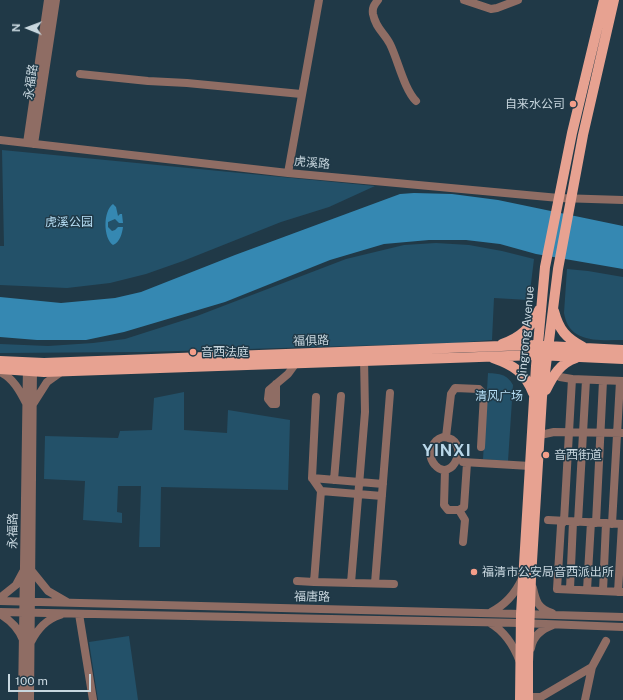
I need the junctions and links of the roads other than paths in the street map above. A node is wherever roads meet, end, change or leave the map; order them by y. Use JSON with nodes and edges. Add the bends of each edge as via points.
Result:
{"nodes":[{"id":1,"x":48,"y":0,"type":"edge"},
{"id":2,"x":56,"y":0,"type":"edge"},
{"id":3,"x":319,"y":0,"type":"edge"},
{"id":4,"x":378,"y":0,"type":"edge"},
{"id":5,"x":464,"y":0,"type":"edge"},
{"id":6,"x":518,"y":0,"type":"edge"},
{"id":7,"x":604,"y":0,"type":"edge"},
{"id":8,"x":614,"y":0,"type":"edge"},
{"id":9,"x":80,"y":74,"type":"dead end"},
{"id":10,"x":301,"y":94,"type":"junction"},
{"id":11,"x":416,"y":101,"type":"dead end"},
{"id":12,"x":0,"y":140,"type":"edge"},
{"id":13,"x":31,"y":143,"type":"junction"},
{"id":14,"x":288,"y":173,"type":"junction"},
{"id":15,"x":570,"y":199,"type":"junction"},
{"id":16,"x":623,"y":200,"type":"edge"},
{"id":17,"x":558,"y":202,"type":"junction"},
{"id":18,"x":541,"y":305,"type":"junction"},
{"id":19,"x":553,"y":306,"type":"junction"},
{"id":20,"x":537,"y":350,"type":"junction"},
{"id":21,"x":549,"y":350,"type":"junction"},
{"id":22,"x":623,"y":350,"type":"edge"},
{"id":23,"x":490,"y":352,"type":"junction"},
{"id":24,"x":584,"y":352,"type":"junction"},
{"id":25,"x":364,"y":356,"type":"junction"},
{"id":26,"x":623,"y":359,"type":"edge"},
{"id":27,"x":0,"y":361,"type":"edge"},
{"id":28,"x":296,"y":363,"type":"junction"},
{"id":29,"x":30,"y":367,"type":"junction"},
{"id":30,"x":0,"y":371,"type":"edge"},
{"id":31,"x":61,"y":372,"type":"junction"},
{"id":32,"x":556,"y":374,"type":"junction"},
{"id":33,"x":572,"y":380,"type":"junction"},
{"id":34,"x":586,"y":380,"type":"junction"},
{"id":35,"x":603,"y":381,"type":"junction"},
{"id":36,"x":621,"y":381,"type":"edge"},
{"id":37,"x":276,"y":384,"type":"dead end"},
{"id":38,"x":390,"y":393,"type":"dead end"},
{"id":39,"x":340,"y":396,"type":"dead end"},
{"id":40,"x":316,"y":397,"type":"dead end"},
{"id":41,"x":538,"y":397,"type":"junction"},
{"id":42,"x":29,"y":405,"type":"junction"},
{"id":43,"x":570,"y":432,"type":"junction"},
{"id":44,"x":583,"y":432,"type":"junction"},
{"id":45,"x":601,"y":432,"type":"junction"},
{"id":46,"x":620,"y":433,"type":"edge"},
{"id":47,"x":540,"y":435,"type":"junction"},
{"id":48,"x":446,"y":437,"type":"junction"},
{"id":49,"x":481,"y":447,"type":"dead end"},
{"id":50,"x":456,"y":462,"type":"junction"},
{"id":51,"x":467,"y":462,"type":"junction"},
{"id":52,"x":530,"y":466,"type":"junction"},
{"id":53,"x":445,"y":470,"type":"junction"},
{"id":54,"x":312,"y":478,"type":"junction"},
{"id":55,"x":334,"y":480,"type":"junction"},
{"id":56,"x":358,"y":482,"type":"junction"},
{"id":57,"x":383,"y":484,"type":"junction"},
{"id":58,"x":321,"y":491,"type":"junction"},
{"id":59,"x":357,"y":494,"type":"junction"},
{"id":60,"x":382,"y":496,"type":"junction"},
{"id":61,"x":459,"y":510,"type":"junction"},
{"id":62,"x":548,"y":520,"type":"dead end"},
{"id":63,"x":564,"y":521,"type":"junction"},
{"id":64,"x":576,"y":522,"type":"junction"},
{"id":65,"x":593,"y":522,"type":"junction"},
{"id":66,"x":609,"y":523,"type":"junction"},
{"id":67,"x":622,"y":524,"type":"edge"},
{"id":68,"x":463,"y":542,"type":"dead end"},
{"id":69,"x":28,"y":570,"type":"junction"},
{"id":70,"x":527,"y":577,"type":"junction"},
{"id":71,"x":297,"y":581,"type":"dead end"},
{"id":72,"x":314,"y":582,"type":"junction"},
{"id":73,"x":351,"y":583,"type":"junction"},
{"id":74,"x":376,"y":583,"type":"junction"},
{"id":75,"x":394,"y":584,"type":"dead end"},
{"id":76,"x":570,"y":589,"type":"junction"},
{"id":77,"x":587,"y":590,"type":"junction"},
{"id":78,"x":603,"y":591,"type":"junction"},
{"id":79,"x":621,"y":592,"type":"edge"},
{"id":80,"x":0,"y":598,"type":"edge"},
{"id":81,"x":0,"y":601,"type":"edge"},
{"id":82,"x":27,"y":602,"type":"junction"},
{"id":83,"x":69,"y":603,"type":"junction"},
{"id":84,"x":0,"y":613,"type":"edge"},
{"id":85,"x":27,"y":613,"type":"junction"},
{"id":86,"x":489,"y":613,"type":"junction"},
{"id":87,"x":68,"y":614,"type":"junction"},
{"id":88,"x":79,"y":614,"type":"junction"},
{"id":89,"x":557,"y":615,"type":"junction"},
{"id":90,"x":525,"y":618,"type":"junction"},
{"id":91,"x":623,"y":618,"type":"edge"},
{"id":92,"x":489,"y":622,"type":"junction"},
{"id":93,"x":556,"y":624,"type":"junction"},
{"id":94,"x":623,"y":627,"type":"edge"},
{"id":95,"x":606,"y":641,"type":"dead end"},
{"id":96,"x":27,"y":642,"type":"junction"},
{"id":97,"x":524,"y":662,"type":"junction"},
{"id":98,"x":592,"y":667,"type":"junction"},
{"id":99,"x":22,"y":700,"type":"edge"},
{"id":100,"x":30,"y":700,"type":"edge"},
{"id":101,"x":93,"y":700,"type":"edge"},
{"id":102,"x":520,"y":700,"type":"edge"},
{"id":103,"x":529,"y":700,"type":"edge"},
{"id":104,"x":585,"y":700,"type":"edge"}],
"edges":[{"from":1,"to":13,"type":"street","name":"永福路"},
{"from":2,"to":13,"type":"street","name":"永福路"},
{"from":3,"to":10,"type":"street"},
{"from":4,"to":11,"type":"street","via":[[373,7],[377,26],[389,42],[404,80]]},
{"from":5,"to":6,"type":"street","via":[[497,8]]},
{"from":7,"to":17,"type":"main road","name":"Qingrong Avenue"},
{"from":8,"to":15,"type":"main road","name":"Qingrong Avenue"},
{"from":9,"to":10,"type":"street"},
{"from":10,"to":14,"type":"street"},
{"from":12,"to":13,"type":"street","name":"虎溪路"},
{"from":13,"to":14,"type":"street","name":"虎溪路"},
{"from":14,"to":17,"type":"street","name":"虎溪路"},
{"from":15,"to":16,"type":"street","name":"虎溪路"},
{"from":15,"to":17,"type":"street","name":"虎溪路"},
{"from":15,"to":19,"type":"main road","name":"Qingrong Avenue"},
{"from":17,"to":18,"type":"main road","name":"Qingrong Avenue","via":[[545,267]]},
{"from":18,"to":20,"type":"main road","name":"Qingrong Avenue"},
{"from":18,"to":23,"type":"main road","via":[[530,326],[521,336]]},
{"from":19,"to":21,"type":"main road","name":"Qingrong Avenue"},
{"from":19,"to":24,"type":"main road","via":[[556,319],[566,336]]},
{"from":20,"to":21,"type":"main road","name":"福俱路"},
{"from":20,"to":23,"type":"main road","name":"福俱路"},
{"from":20,"to":41,"type":"main road","name":"Qingrong Avenue"},
{"from":21,"to":24,"type":"main road","name":"福俱路"},
{"from":21,"to":41,"type":"main road","name":"Qingrong Avenue"},
{"from":22,"to":24,"type":"main road","name":"福俱路"},
{"from":23,"to":25,"type":"main road","name":"福俱路"},
{"from":23,"to":41,"type":"main road","via":[[524,375]]},
{"from":24,"to":26,"type":"main road","name":"福俱路"},
{"from":24,"to":32,"type":"main road","via":[[564,364]]},
{"from":25,"to":28,"type":"main road","name":"福俱路"},
{"from":25,"to":29,"type":"main road","name":"福俱路","via":[[52,363]]},
{"from":25,"to":56,"type":"street","via":[[365,412]]},
{"from":27,"to":29,"type":"main road","name":"福俱路"},
{"from":28,"to":31,"type":"main road","name":"福俱路"},
{"from":28,"to":37,"type":"street"},
{"from":29,"to":30,"type":"main road","name":"福俱路"},
{"from":29,"to":31,"type":"main road","name":"福俱路"},
{"from":29,"to":42,"type":"street","name":"永福路"},
{"from":30,"to":42,"type":"street","via":[[15,385]]},
{"from":31,"to":42,"type":"street","via":[[47,382]]},
{"from":32,"to":33,"type":"street"},
{"from":32,"to":41,"type":"main road"},
{"from":33,"to":34,"type":"street"},
{"from":33,"to":43,"type":"street"},
{"from":34,"to":35,"type":"street"},
{"from":34,"to":44,"type":"street"},
{"from":35,"to":36,"type":"street"},
{"from":35,"to":45,"type":"street"},
{"from":36,"to":46,"type":"street"},
{"from":38,"to":57,"type":"street"},
{"from":39,"to":55,"type":"street"},
{"from":40,"to":54,"type":"street"},
{"from":41,"to":47,"type":"main road","name":"Qingrong Avenue"},
{"from":41,"to":52,"type":"main road","name":"Qingrong Avenue"},
{"from":42,"to":69,"type":"street","name":"永福路"},
{"from":43,"to":44,"type":"street"},
{"from":43,"to":47,"type":"street"},
{"from":43,"to":63,"type":"street"},
{"from":44,"to":45,"type":"street"},
{"from":44,"to":64,"type":"street"},
{"from":45,"to":46,"type":"street"},
{"from":45,"to":65,"type":"street"},
{"from":46,"to":66,"type":"street"},
{"from":47,"to":70,"type":"main road","name":"Qingrong Avenue"},
{"from":48,"to":49,"type":"street","via":[[450,394],[455,388],[479,389],[484,394]]},
{"from":48,"to":50,"type":"street","via":[[452,439],[458,449]]},
{"from":48,"to":53,"type":"street","via":[[438,438],[431,450],[431,458],[435,465]]},
{"from":50,"to":51,"type":"street"},
{"from":50,"to":53,"type":"street"},
{"from":51,"to":52,"type":"street"},
{"from":51,"to":61,"type":"street","via":[[464,507]]},
{"from":52,"to":70,"type":"main road","name":"Qingrong Avenue"},
{"from":53,"to":61,"type":"street","via":[[444,505],[448,510]]},
{"from":54,"to":55,"type":"street"},
{"from":54,"to":58,"type":"street"},
{"from":55,"to":56,"type":"street"},
{"from":56,"to":57,"type":"street"},
{"from":56,"to":59,"type":"street"},
{"from":57,"to":60,"type":"street"},
{"from":58,"to":59,"type":"street"},
{"from":58,"to":72,"type":"street"},
{"from":59,"to":60,"type":"street"},
{"from":59,"to":73,"type":"street"},
{"from":60,"to":74,"type":"street"},
{"from":61,"to":68,"type":"street","via":[[465,520]]},
{"from":62,"to":63,"type":"street"},
{"from":63,"to":64,"type":"street"},
{"from":63,"to":76,"type":"street","via":[[561,525],[557,589]]},
{"from":64,"to":65,"type":"street"},
{"from":64,"to":76,"type":"street"},
{"from":65,"to":66,"type":"street"},
{"from":65,"to":77,"type":"street"},
{"from":66,"to":67,"type":"street"},
{"from":66,"to":78,"type":"street"},
{"from":67,"to":79,"type":"street"},
{"from":69,"to":80,"type":"street","via":[[16,585]]},
{"from":69,"to":82,"type":"street","name":"永福路"},
{"from":69,"to":83,"type":"street","via":[[48,590]]},
{"from":70,"to":86,"type":"street","via":[[510,598]]},
{"from":70,"to":89,"type":"street","via":[[538,604],[544,610]]},
{"from":70,"to":90,"type":"main road","name":"Qingrong Avenue"},
{"from":71,"to":72,"type":"street"},
{"from":72,"to":73,"type":"street"},
{"from":73,"to":74,"type":"street"},
{"from":74,"to":75,"type":"street"},
{"from":76,"to":77,"type":"street"},
{"from":77,"to":78,"type":"street"},
{"from":78,"to":79,"type":"street"},
{"from":81,"to":82,"type":"street","name":"福唐路"},
{"from":82,"to":83,"type":"street","name":"福唐路"},
{"from":82,"to":85,"type":"street","name":"永福路"},
{"from":83,"to":86,"type":"street","name":"福唐路"},
{"from":84,"to":85,"type":"street","name":"福唐路"},
{"from":84,"to":96,"type":"street","via":[[16,627]]},
{"from":85,"to":87,"type":"street","name":"福唐路"},
{"from":85,"to":96,"type":"street","name":"永福路"},
{"from":86,"to":90,"type":"street","name":"福唐路"},
{"from":87,"to":88,"type":"street","name":"福唐路"},
{"from":87,"to":96,"type":"street","via":[[49,620]]},
{"from":88,"to":92,"type":"street","name":"福唐路"},
{"from":88,"to":101,"type":"street"},
{"from":89,"to":90,"type":"street","name":"福唐路"},
{"from":89,"to":91,"type":"street","name":"福唐路"},
{"from":90,"to":92,"type":"street","name":"福唐路"},
{"from":90,"to":93,"type":"street","name":"福唐路"},
{"from":90,"to":97,"type":"main road","name":"Qingrong Avenue"},
{"from":92,"to":97,"type":"street","via":[[502,632]]},
{"from":93,"to":94,"type":"street","name":"福唐路"},
{"from":93,"to":97,"type":"street","via":[[546,628],[536,637]]},
{"from":95,"to":98,"type":"street"},
{"from":96,"to":99,"type":"street","name":"永福路"},
{"from":96,"to":100,"type":"street","name":"永福路"},
{"from":97,"to":102,"type":"main road","name":"Qingrong Avenue"},
{"from":97,"to":103,"type":"main road","name":"Qingrong Avenue"},
{"from":98,"to":103,"type":"street","via":[[542,697],[532,697]]},
{"from":98,"to":104,"type":"street"}]}
